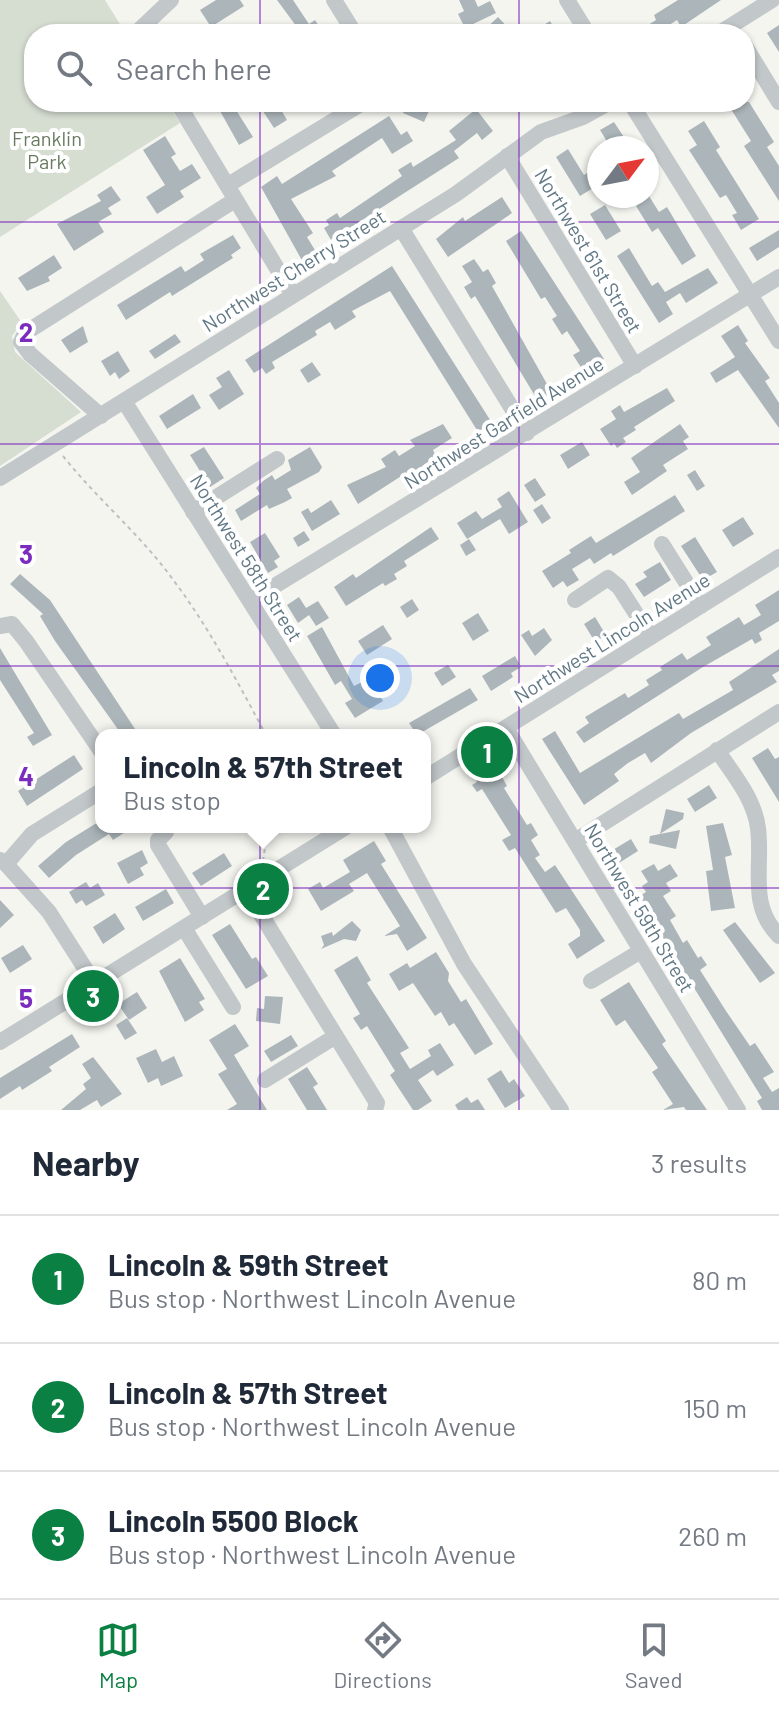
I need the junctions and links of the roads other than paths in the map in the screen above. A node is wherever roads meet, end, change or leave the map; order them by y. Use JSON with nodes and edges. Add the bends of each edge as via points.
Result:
{"nodes":[{"id":1,"x":171,"y":0,"type":"edge"},
{"id":2,"x":334,"y":0,"type":"edge"},
{"id":3,"x":567,"y":0,"type":"edge"},
{"id":4,"x":772,"y":0,"type":"edge"},
{"id":5,"x":145,"y":24,"type":"edge"},
{"id":6,"x":349,"y":24,"type":"edge"},
{"id":7,"x":582,"y":24,"type":"edge"},
{"id":8,"x":739,"y":24,"type":"edge"},
{"id":9,"x":755,"y":62,"type":"edge"},
{"id":10,"x":779,"y":102,"type":"edge"},
{"id":11,"x":183,"y":112,"type":"edge"},
{"id":12,"x":349,"y":112,"type":"edge"},
{"id":13,"x":592,"y":112,"type":"edge"},
{"id":14,"x":636,"y":112,"type":"edge"},
{"id":15,"x":507,"y":156,"type":"junction"},
{"id":16,"x":232,"y":193,"type":"junction"},
{"id":17,"x":401,"y":228,"type":"junction"},
{"id":18,"x":779,"y":277,"type":"edge"},
{"id":19,"x":293,"y":295,"type":"junction"},
{"id":20,"x":750,"y":296,"type":"junction"},
{"id":21,"x":779,"y":341,"type":"edge"},
{"id":22,"x":635,"y":366,"type":"junction"},
{"id":23,"x":124,"y":401,"type":"junction"},
{"id":24,"x":101,"y":416,"type":"junction"},
{"id":25,"x":527,"y":433,"type":"junction"},
{"id":26,"x":277,"y":459,"type":"dead end"},
{"id":27,"x":0,"y":478,"type":"edge"},
{"id":28,"x":193,"y":512,"type":"junction"},
{"id":29,"x":662,"y":544,"type":"dead end"},
{"id":30,"x":779,"y":557,"type":"edge"},
{"id":31,"x":575,"y":600,"type":"dead end"},
{"id":32,"x":250,"y":601,"type":"junction"},
{"id":33,"x":701,"y":606,"type":"junction"},
{"id":34,"x":0,"y":626,"type":"edge"},
{"id":35,"x":651,"y":637,"type":"junction"},
{"id":36,"x":779,"y":712,"type":"edge"},
{"id":37,"x":506,"y":728,"type":"junction"},
{"id":38,"x":330,"y":729,"type":"edge"},
{"id":39,"x":95,"y":742,"type":"edge"},
{"id":40,"x":717,"y":750,"type":"junction"},
{"id":41,"x":431,"y":774,"type":"edge"},
{"id":42,"x":95,"y":795,"type":"edge"},
{"id":43,"x":165,"y":833,"type":"edge"},
{"id":44,"x":336,"y":833,"type":"edge"},
{"id":45,"x":393,"y":833,"type":"edge"},
{"id":46,"x":575,"y":841,"type":"junction"},
{"id":47,"x":3,"y":862,"type":"edge"},
{"id":48,"x":246,"y":890,"type":"junction"},
{"id":49,"x":202,"y":917,"type":"junction"},
{"id":50,"x":184,"y":928,"type":"junction"},
{"id":51,"x":779,"y":936,"type":"edge"},
{"id":52,"x":641,"y":951,"type":"junction"},
{"id":53,"x":591,"y":981,"type":"dead end"},
{"id":54,"x":95,"y":984,"type":"junction"},
{"id":55,"x":233,"y":1007,"type":"dead end"},
{"id":56,"x":336,"y":1036,"type":"junction"},
{"id":57,"x":0,"y":1042,"type":"edge"},
{"id":58,"x":265,"y":1080,"type":"dead end"},
{"id":59,"x":376,"y":1106,"type":"edge"},
{"id":60,"x":561,"y":1110,"type":"edge"},
{"id":61,"x":738,"y":1110,"type":"edge"}],
"edges":[{"from":1,"to":5,"type":"street"},
{"from":2,"to":6,"type":"street"},
{"from":3,"to":7,"type":"street"},
{"from":4,"to":8,"type":"street"},
{"from":9,"to":10,"type":"street"},
{"from":11,"to":16,"type":"street"},
{"from":12,"to":16,"type":"street"},
{"from":13,"to":15,"type":"street","name":"Northwest Cherry Street","via":[[541,132]]},
{"from":14,"to":20,"type":"street"},
{"from":15,"to":17,"type":"street","name":"Northwest Cherry Street"},
{"from":15,"to":22,"type":"street","name":"Northwest 61st Street"},
{"from":16,"to":19,"type":"street"},
{"from":16,"to":24,"type":"street","via":[[32,329],[21,342]]},
{"from":17,"to":19,"type":"street","name":"Northwest Cherry Street"},
{"from":17,"to":25,"type":"street"},
{"from":18,"to":20,"type":"street","name":"Northwest Garfield Avenue"},
{"from":19,"to":23,"type":"street","name":"Northwest Cherry Street"},
{"from":20,"to":21,"type":"street"},
{"from":20,"to":22,"type":"street","name":"Northwest Garfield Avenue"},
{"from":22,"to":25,"type":"street","name":"Northwest Garfield Avenue"},
{"from":23,"to":24,"type":"street","name":"Northwest Cherry Street"},
{"from":23,"to":28,"type":"street","name":"Northwest 58th Street"},
{"from":24,"to":27,"type":"street","name":"Northwest Cherry Street"},
{"from":25,"to":32,"type":"street","name":"Northwest Garfield Avenue"},
{"from":26,"to":28,"type":"street"},
{"from":28,"to":32,"type":"street","name":"Northwest 58th Street"},
{"from":29,"to":33,"type":"street"},
{"from":30,"to":33,"type":"street","name":"Northwest Lincoln Avenue"},
{"from":31,"to":35,"type":"street","via":[[608,578]]},
{"from":32,"to":38,"type":"street","name":"Northwest 58th Street"},
{"from":33,"to":35,"type":"street","name":"Northwest Lincoln Avenue"},
{"from":34,"to":39,"type":"street","via":[[12,624],[26,641]]},
{"from":35,"to":37,"type":"street","name":"Northwest Lincoln Avenue"},
{"from":36,"to":40,"type":"street"},
{"from":37,"to":41,"type":"street","name":"Northwest Lincoln Avenue"},
{"from":37,"to":46,"type":"street","name":"Northwest 59th Street"},
{"from":40,"to":46,"type":"street"},
{"from":40,"to":51,"type":"street","via":[[751,804],[758,828],[758,897],[768,925]]},
{"from":42,"to":47,"type":"street","via":[[32,834]]},
{"from":43,"to":49,"type":"street","via":[[158,845]]},
{"from":44,"to":48,"type":"street"},
{"from":45,"to":60,"type":"street","via":[[464,964]]},
{"from":46,"to":52,"type":"street","name":"Northwest 59th Street"},
{"from":47,"to":54,"type":"street","via":[[49,912]]},
{"from":48,"to":49,"type":"street"},
{"from":48,"to":56,"type":"street"},
{"from":49,"to":50,"type":"street"},
{"from":50,"to":54,"type":"street"},
{"from":50,"to":55,"type":"street"},
{"from":52,"to":53,"type":"street"},
{"from":52,"to":61,"type":"street","name":"Northwest 59th Street"},
{"from":54,"to":57,"type":"street"},
{"from":56,"to":58,"type":"street"},
{"from":56,"to":59,"type":"street"}]}
